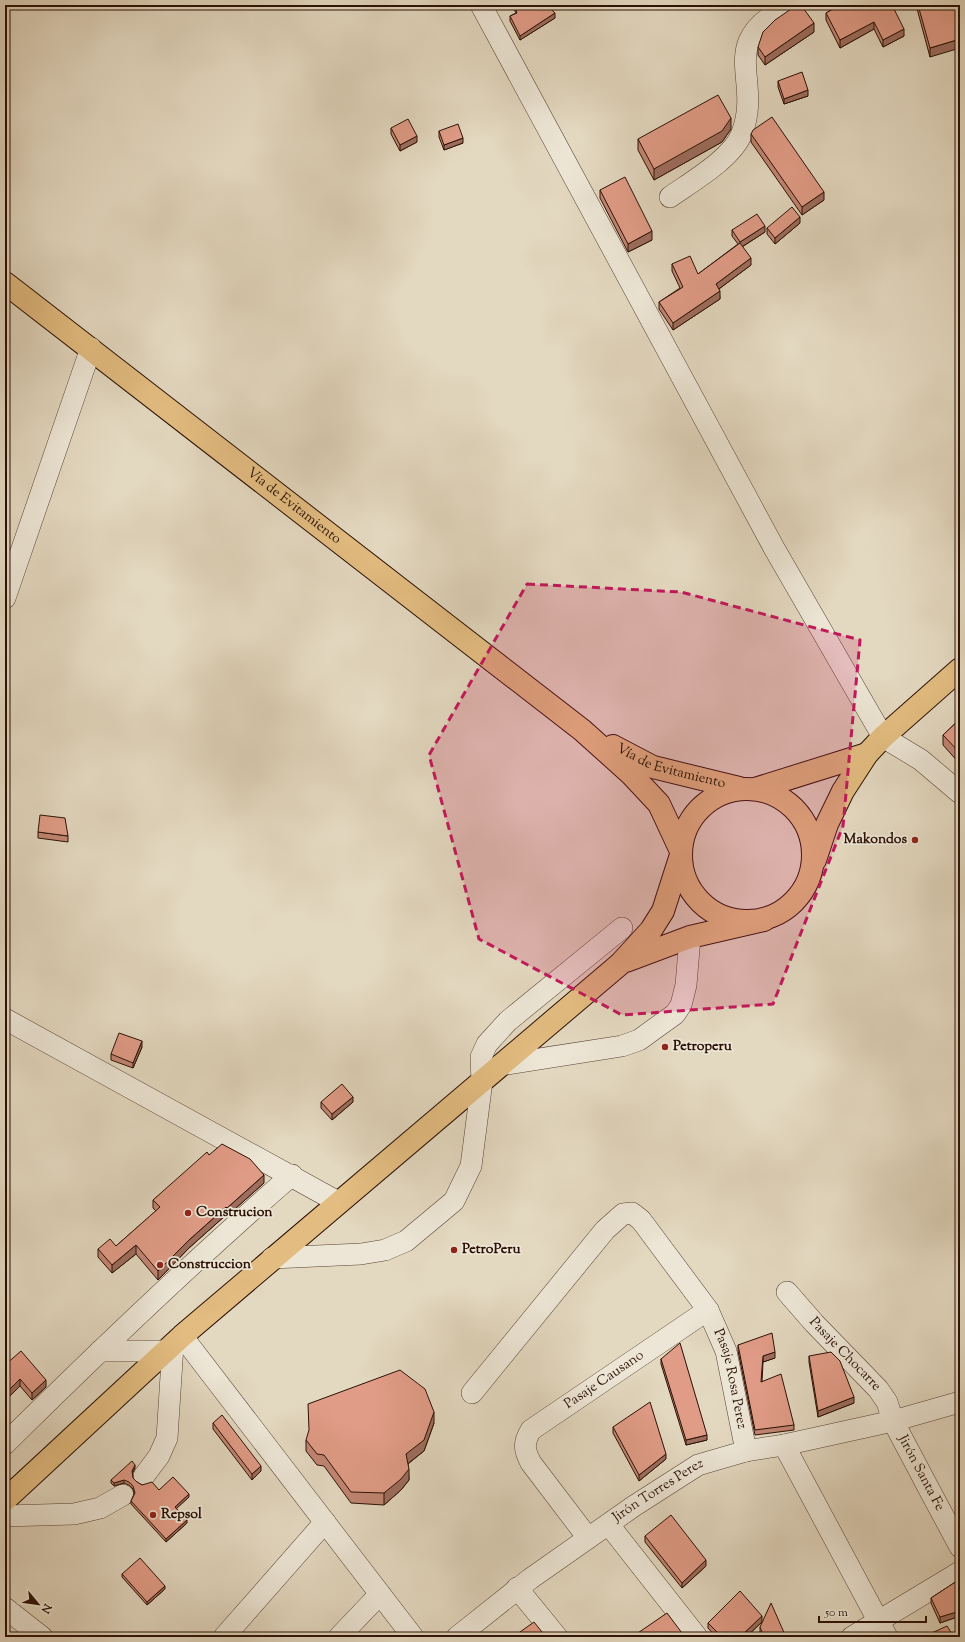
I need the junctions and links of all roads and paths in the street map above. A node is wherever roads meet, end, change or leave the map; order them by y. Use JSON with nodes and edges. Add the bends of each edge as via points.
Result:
{"nodes":[{"id":1,"x":481,"y":5,"type":"edge"},
{"id":2,"x":790,"y":5,"type":"edge"},
{"id":3,"x":670,"y":197,"type":"dead end"},
{"id":4,"x":5,"y":283,"type":"edge"},
{"id":5,"x":91,"y":348,"type":"junction"},
{"id":6,"x":5,"y":598,"type":"edge"},
{"id":7,"x":960,"y":669,"type":"edge"},
{"id":8,"x":582,"y":730,"type":"junction"},
{"id":9,"x":884,"y":737,"type":"junction"},
{"id":10,"x":867,"y":754,"type":"junction"},
{"id":11,"x":748,"y":789,"type":"junction"},
{"id":12,"x":960,"y":793,"type":"edge"},
{"id":13,"x":680,"y":853,"type":"junction"},
{"id":14,"x":811,"y":874,"type":"junction"},
{"id":15,"x":764,"y":920,"type":"junction"},
{"id":16,"x":622,"y":928,"type":"dead end"},
{"id":17,"x":690,"y":937,"type":"junction"},
{"id":18,"x":620,"y":964,"type":"junction"},
{"id":19,"x":5,"y":1019,"type":"edge"},
{"id":20,"x":500,"y":1065,"type":"junction"},
{"id":21,"x":482,"y":1081,"type":"junction"},
{"id":22,"x":292,"y":1175,"type":"junction"},
{"id":23,"x":338,"y":1202,"type":"junction"},
{"id":24,"x":272,"y":1258,"type":"junction"},
{"id":25,"x":787,"y":1292,"type":"dead end"},
{"id":26,"x":708,"y":1310,"type":"junction"},
{"id":27,"x":174,"y":1344,"type":"junction"},
{"id":28,"x":100,"y":1351,"type":"junction"},
{"id":29,"x":472,"y":1393,"type":"dead end"},
{"id":30,"x":960,"y":1402,"type":"edge"},
{"id":31,"x":894,"y":1421,"type":"junction"},
{"id":32,"x":5,"y":1444,"type":"edge"},
{"id":33,"x":784,"y":1446,"type":"junction"},
{"id":34,"x":746,"y":1451,"type":"junction"},
{"id":35,"x":144,"y":1476,"type":"dead end"},
{"id":36,"x":123,"y":1496,"type":"dead end"},
{"id":37,"x":5,"y":1500,"type":"edge"},
{"id":38,"x":5,"y":1516,"type":"edge"},
{"id":39,"x":325,"y":1522,"type":"junction"},
{"id":40,"x":609,"y":1525,"type":"junction"},
{"id":41,"x":588,"y":1538,"type":"junction"},
{"id":42,"x":960,"y":1546,"type":"edge"},
{"id":43,"x":960,"y":1572,"type":"edge"},
{"id":44,"x":517,"y":1588,"type":"junction"},
{"id":45,"x":380,"y":1594,"type":"junction"},
{"id":46,"x":5,"y":1608,"type":"edge"},
{"id":47,"x":883,"y":1629,"type":"edge"},
{"id":48,"x":42,"y":1637,"type":"edge"},
{"id":49,"x":224,"y":1637,"type":"edge"},
{"id":50,"x":339,"y":1637,"type":"edge"},
{"id":51,"x":413,"y":1637,"type":"edge"},
{"id":52,"x":457,"y":1637,"type":"edge"},
{"id":53,"x":557,"y":1637,"type":"edge"},
{"id":54,"x":697,"y":1637,"type":"edge"},
{"id":55,"x":852,"y":1637,"type":"edge"}],
"edges":[{"from":1,"to":9,"type":"street","via":[[774,548]]},
{"from":2,"to":3,"type":"street","via":[[773,14],[756,28],[747,44],[744,65],[747,90],[746,117],[742,134],[734,147]]},
{"from":4,"to":5,"type":"main road","name":"Vía de Evitamiento"},
{"from":5,"to":6,"type":"street"},
{"from":5,"to":8,"type":"main road","name":"Vía de Evitamiento"},
{"from":7,"to":9,"type":"main road"},
{"from":8,"to":11,"type":"main road","name":"Vía de Evitamiento","via":[[653,767]]},
{"from":8,"to":13,"type":"main road","name":"Vía de Evitamiento","via":[[632,774],[659,804]]},
{"from":9,"to":10,"type":"main road"},
{"from":9,"to":12,"type":"street","via":[[921,760]]},
{"from":10,"to":11,"type":"main road"},
{"from":10,"to":14,"type":"main road","via":[[843,791],[827,824]]},
{"from":11,"to":13,"type":"main road","via":[[718,794],[699,808],[686,826]]},
{"from":11,"to":14,"type":"main road","via":[[778,795],[796,809],[808,828],[814,851]]},
{"from":13,"to":15,"type":"main road","via":[[684,877],[693,895],[707,909],[725,918],[744,921]]},
{"from":13,"to":18,"type":"main road","via":[[663,910],[651,930]]},
{"from":14,"to":15,"type":"main road","via":[[804,890],[793,903],[780,913]]},
{"from":15,"to":17,"type":"main road"},
{"from":16,"to":21,"type":"street","via":[[487,1044],[481,1057]]},
{"from":17,"to":18,"type":"main road"},
{"from":17,"to":20,"type":"street","via":[[686,985],[681,1005],[675,1014],[639,1040],[622,1046]]},
{"from":18,"to":20,"type":"main road"},
{"from":19,"to":22,"type":"street"},
{"from":20,"to":21,"type":"main road"},
{"from":21,"to":23,"type":"main road"},
{"from":21,"to":24,"type":"street","via":[[471,1166],[454,1201],[406,1241],[385,1250],[361,1254]]},
{"from":22,"to":23,"type":"street"},
{"from":22,"to":28,"type":"street"},
{"from":23,"to":24,"type":"main road"},
{"from":24,"to":27,"type":"main road"},
{"from":25,"to":31,"type":"street","name":"Pasaje Chocarre","via":[[878,1389],[887,1402]]},
{"from":26,"to":29,"type":"street","name":"Pasaje Rosa Perez","via":[[641,1220],[632,1213],[623,1214],[605,1230]]},
{"from":26,"to":34,"type":"street","name":"Pasaje Rosa Perez","via":[[726,1351]]},
{"from":26,"to":41,"type":"street","name":"Pasaje Causano","via":[[530,1430],[524,1441],[525,1452],[531,1463]]},
{"from":27,"to":28,"type":"street"},
{"from":27,"to":35,"type":"street","via":[[166,1438],[159,1456]]},
{"from":27,"to":37,"type":"main road"},
{"from":27,"to":39,"type":"street"},
{"from":28,"to":32,"type":"street"},
{"from":30,"to":31,"type":"street","name":"Jirón Torres Perez"},
{"from":31,"to":33,"type":"street","name":"Jirón Torres Perez"},
{"from":31,"to":42,"type":"street","name":"Jirón Santa Fe"},
{"from":33,"to":34,"type":"street","name":"Jirón Torres Perez"},
{"from":33,"to":47,"type":"street"},
{"from":34,"to":40,"type":"street","name":"Jirón Torres Perez","via":[[698,1465]]},
{"from":36,"to":38,"type":"street","via":[[100,1508],[74,1514]]},
{"from":39,"to":45,"type":"street"},
{"from":39,"to":49,"type":"street"},
{"from":40,"to":41,"type":"street","name":"Jirón Torres Perez"},
{"from":40,"to":54,"type":"street"},
{"from":41,"to":44,"type":"street","name":"Jirón Torres Perez"},
{"from":43,"to":47,"type":"street"},
{"from":44,"to":52,"type":"street","name":"Jirón Torres Perez"},
{"from":44,"to":53,"type":"street"},
{"from":45,"to":50,"type":"street"},
{"from":45,"to":51,"type":"street"},
{"from":46,"to":48,"type":"street"},
{"from":47,"to":55,"type":"street"}]}
